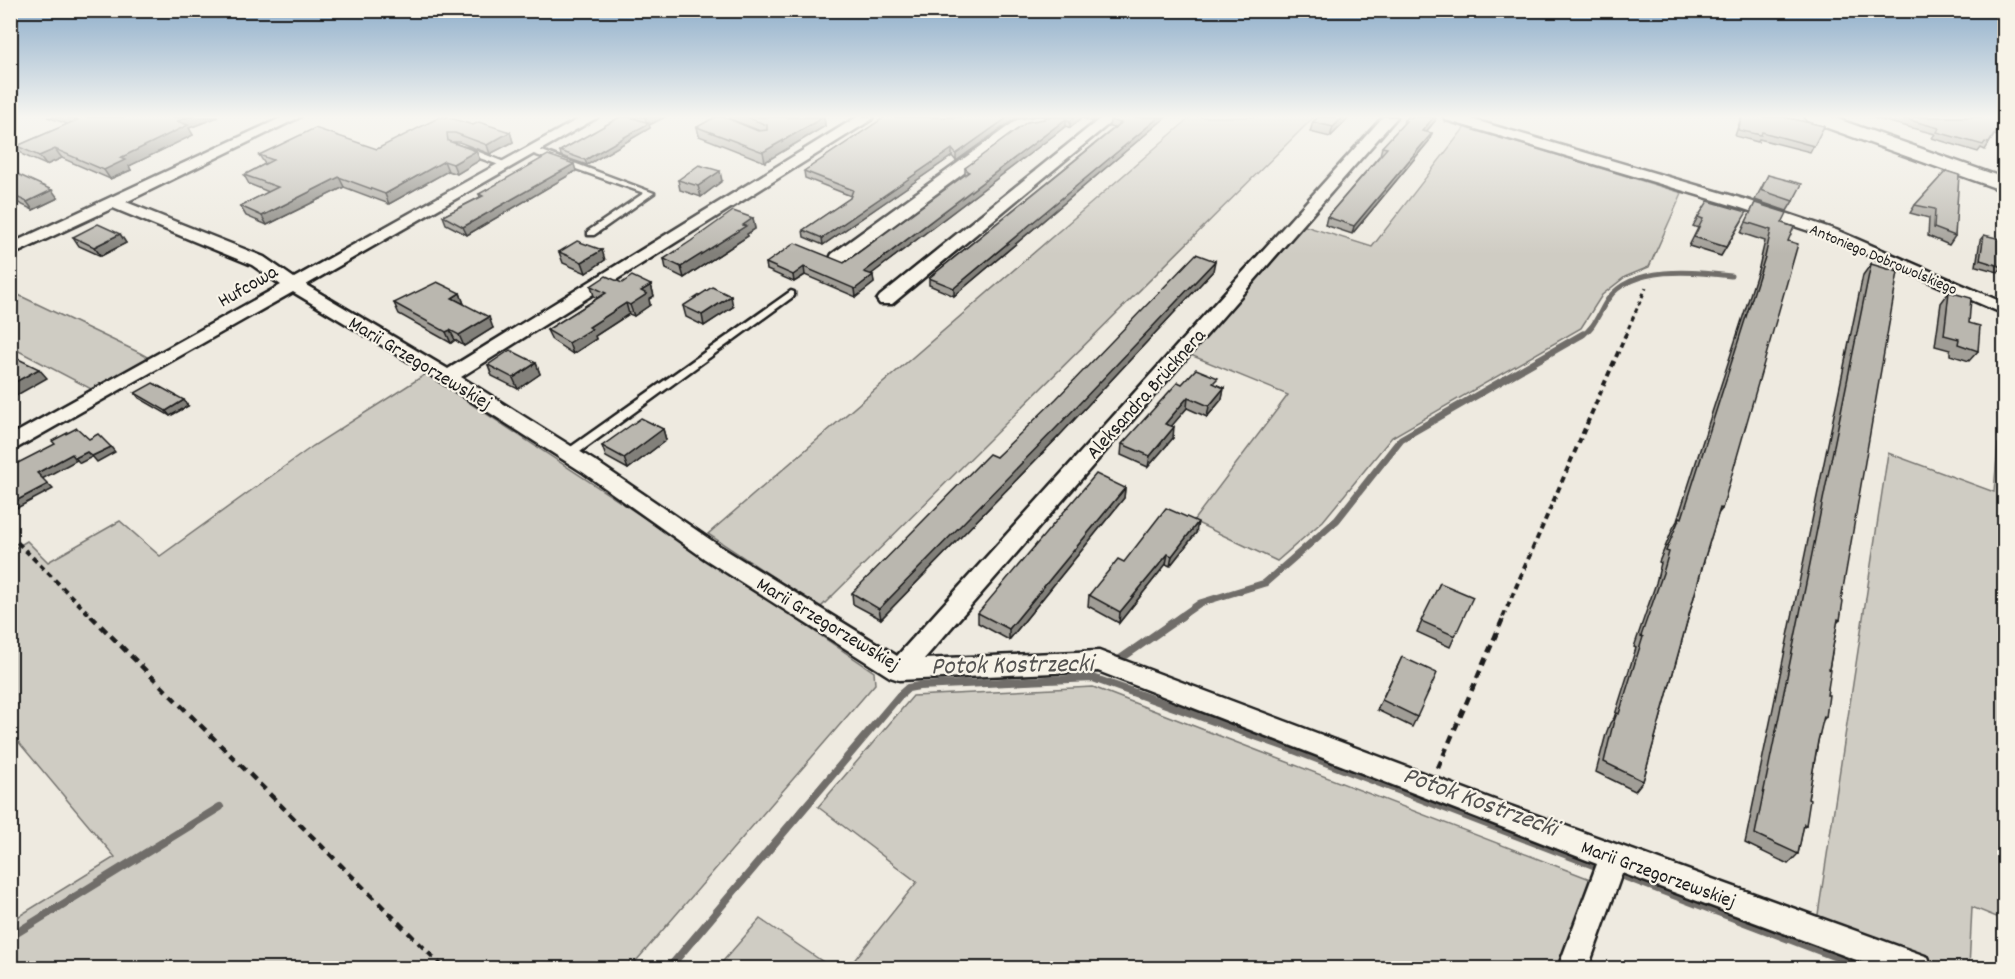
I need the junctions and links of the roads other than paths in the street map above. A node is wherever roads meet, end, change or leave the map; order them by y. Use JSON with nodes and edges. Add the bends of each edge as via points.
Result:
{"nodes":[{"id":1,"x":198,"y":163,"type":"edge"},
{"id":2,"x":501,"y":163,"type":"edge"},
{"id":3,"x":567,"y":163,"type":"edge"},
{"id":4,"x":793,"y":163,"type":"edge"},
{"id":5,"x":950,"y":163,"type":"edge"},
{"id":6,"x":1054,"y":163,"type":"edge"},
{"id":7,"x":1349,"y":163,"type":"edge"},
{"id":8,"x":1605,"y":163,"type":"edge"},
{"id":9,"x":1942,"y":163,"type":"edge"},
{"id":10,"x":505,"y":164,"type":"joint"},
{"id":11,"x":2004,"y":185,"type":"edge"},
{"id":12,"x":114,"y":203,"type":"junction"},
{"id":13,"x":591,"y":233,"type":"dead end"},
{"id":14,"x":10,"y":251,"type":"edge"},
{"id":15,"x":834,"y":252,"type":"dead end"},
{"id":16,"x":293,"y":285,"type":"junction"},
{"id":17,"x":791,"y":294,"type":"dead end"},
{"id":18,"x":886,"y":300,"type":"dead end"},
{"id":19,"x":2004,"y":309,"type":"edge"},
{"id":20,"x":448,"y":377,"type":"junction"},
{"id":21,"x":10,"y":445,"type":"edge"},
{"id":22,"x":569,"y":454,"type":"junction"},
{"id":23,"x":899,"y":669,"type":"junction"},
{"id":24,"x":1614,"y":856,"type":"junction"},
{"id":25,"x":1573,"y":969,"type":"edge"},
{"id":26,"x":1917,"y":969,"type":"edge"}],
"edges":[{"from":1,"to":12,"type":"street"},
{"from":2,"to":10,"type":"lane"},
{"from":3,"to":13,"type":"lane","via":[[651,192]]},
{"from":4,"to":20,"type":"street"},
{"from":5,"to":15,"type":"street"},
{"from":6,"to":18,"type":"street"},
{"from":7,"to":23,"type":"street","name":"Aleksandra Brücknera"},
{"from":8,"to":19,"type":"street","name":"Antoniego Dobrowolskiego","via":[[1830,233]]},
{"from":9,"to":11,"type":"street"},
{"from":10,"to":16,"type":"street","name":"Hufcowa"},
{"from":12,"to":14,"type":"street"},
{"from":12,"to":16,"type":"street","name":"Marii Grzegorzewskiej","via":[[258,261]]},
{"from":16,"to":20,"type":"street","name":"Marii Grzegorzewskiej"},
{"from":16,"to":21,"type":"street","name":"Hufcowa"},
{"from":17,"to":22,"type":"lane"},
{"from":20,"to":22,"type":"street","name":"Marii Grzegorzewskiej"},
{"from":22,"to":23,"type":"street","name":"Marii Grzegorzewskiej","via":[[713,553]]},
{"from":23,"to":24,"type":"street","name":"Marii Grzegorzewskiej","via":[[1099,661]]},
{"from":24,"to":25,"type":"street"},
{"from":24,"to":26,"type":"street","name":"Marii Grzegorzewskiej"}]}
